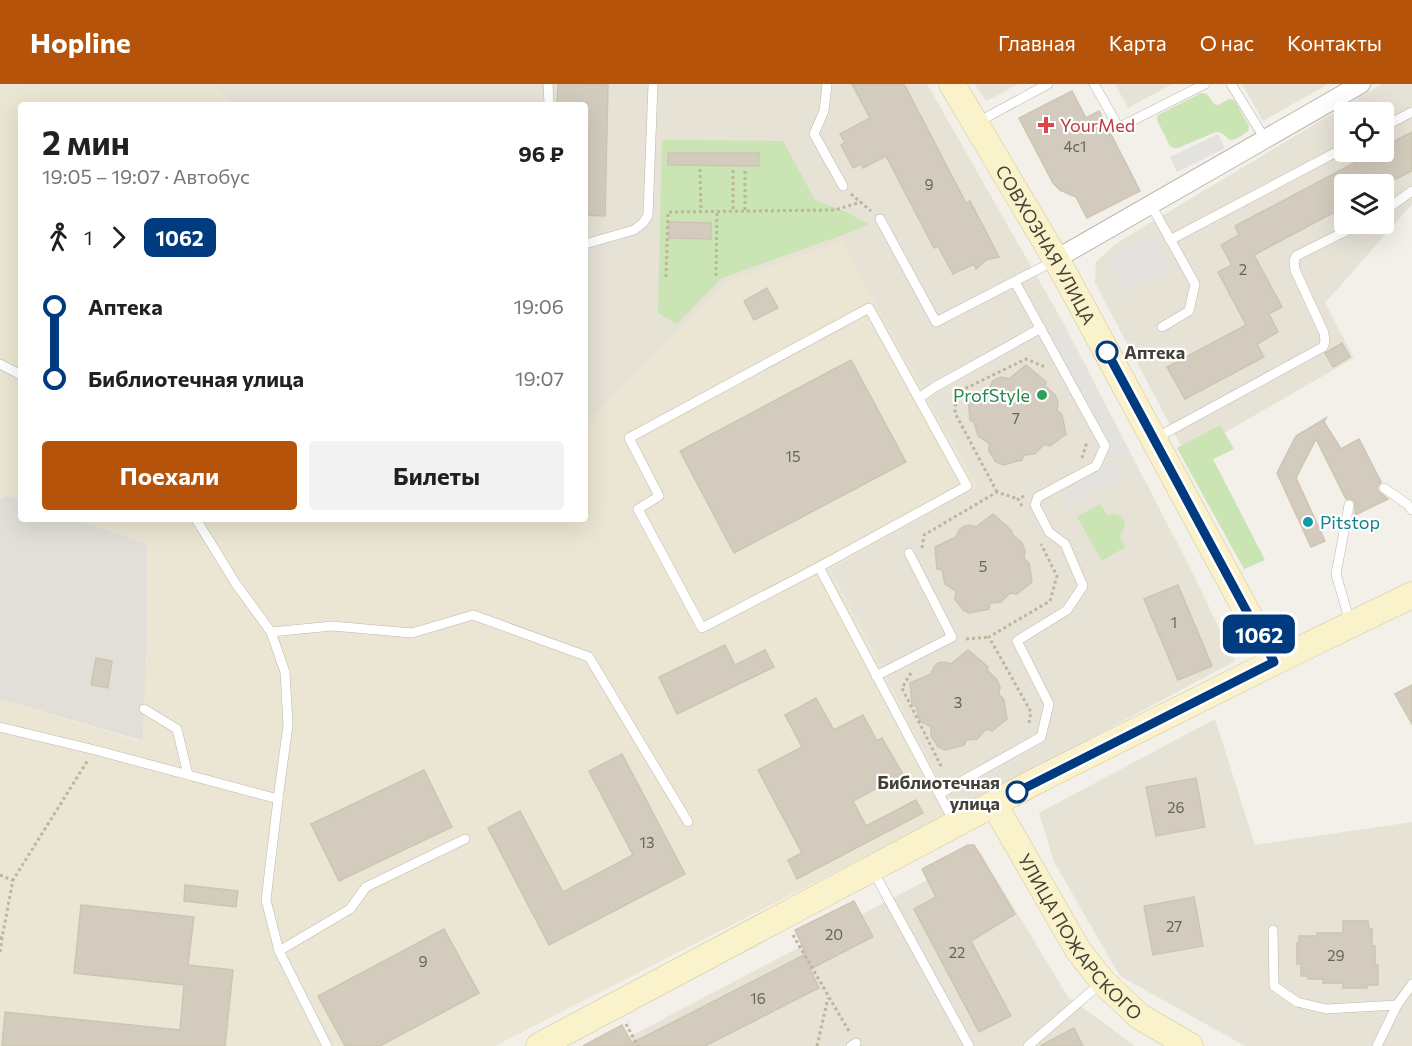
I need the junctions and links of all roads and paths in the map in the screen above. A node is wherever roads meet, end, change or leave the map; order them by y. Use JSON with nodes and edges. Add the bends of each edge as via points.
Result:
{"nodes":[{"id":1,"x":548,"y":84,"type":"edge"},
{"id":2,"x":653,"y":84,"type":"edge"},
{"id":3,"x":827,"y":84,"type":"edge"},
{"id":4,"x":952,"y":84,"type":"edge"},
{"id":5,"x":1048,"y":84,"type":"edge"},
{"id":6,"x":1094,"y":84,"type":"edge"},
{"id":7,"x":1205,"y":84,"type":"edge"},
{"id":8,"x":1231,"y":84,"type":"edge"},
{"id":9,"x":1361,"y":84,"type":"edge"},
{"id":10,"x":549,"y":102,"type":"edge"},
{"id":11,"x":1412,"y":112,"type":"edge"},
{"id":12,"x":1394,"y":121,"type":"edge"},
{"id":13,"x":975,"y":124,"type":"junction"},
{"id":14,"x":1265,"y":139,"type":"junction"},
{"id":15,"x":1334,"y":153,"type":"edge"},
{"id":16,"x":700,"y":169,"type":"dead end"},
{"id":17,"x":732,"y":170,"type":"dead end"},
{"id":18,"x":745,"y":171,"type":"dead end"},
{"id":19,"x":843,"y":186,"type":"joint"},
{"id":20,"x":1412,"y":191,"type":"edge"},
{"id":21,"x":861,"y":202,"type":"junction"},
{"id":22,"x":1394,"y":204,"type":"edge"},
{"id":23,"x":1151,"y":205,"type":"junction"},
{"id":24,"x":701,"y":211,"type":"junction"},
{"id":25,"x":717,"y":211,"type":"junction"},
{"id":26,"x":733,"y":211,"type":"junction"},
{"id":27,"x":745,"y":211,"type":"junction"},
{"id":28,"x":880,"y":219,"type":"joint"},
{"id":29,"x":1340,"y":234,"type":"edge"},
{"id":30,"x":1170,"y":240,"type":"junction"},
{"id":31,"x":588,"y":243,"type":"edge"},
{"id":32,"x":1056,"y":260,"type":"junction"},
{"id":33,"x":716,"y":276,"type":"dead end"},
{"id":34,"x":666,"y":277,"type":"dead end"},
{"id":35,"x":1015,"y":282,"type":"junction"},
{"id":36,"x":1162,"y":327,"type":"dead end"},
{"id":37,"x":1041,"y":328,"type":"junction"},
{"id":38,"x":0,"y":364,"type":"edge"},
{"id":39,"x":1047,"y":368,"type":"dead end"},
{"id":40,"x":18,"y":373,"type":"edge"},
{"id":41,"x":919,"y":398,"type":"junction"},
{"id":42,"x":1089,"y":437,"type":"dead end"},
{"id":43,"x":1154,"y":439,"type":"junction"},
{"id":44,"x":1083,"y":458,"type":"dead end"},
{"id":45,"x":1384,"y":488,"type":"dead end"},
{"id":46,"x":997,"y":492,"type":"junction"},
{"id":47,"x":1027,"y":493,"type":"dead end"},
{"id":48,"x":1018,"y":499,"type":"junction"},
{"id":49,"x":1349,"y":505,"type":"dead end"},
{"id":50,"x":1023,"y":509,"type":"dead end"},
{"id":51,"x":1412,"y":510,"type":"edge"},
{"id":52,"x":198,"y":522,"type":"edge"},
{"id":53,"x":1038,"y":537,"type":"dead end"},
{"id":54,"x":921,"y":549,"type":"dead end"},
{"id":55,"x":909,"y":553,"type":"dead end"},
{"id":56,"x":819,"y":567,"type":"junction"},
{"id":57,"x":1412,"y":595,"type":"edge"},
{"id":58,"x":1350,"y":625,"type":"junction"},
{"id":59,"x":271,"y":632,"type":"junction"},
{"id":60,"x":989,"y":637,"type":"junction"},
{"id":61,"x":962,"y":647,"type":"dead end"},
{"id":62,"x":1274,"y":662,"type":"junction"},
{"id":63,"x":912,"y":672,"type":"dead end"},
{"id":64,"x":876,"y":676,"type":"junction"},
{"id":65,"x":144,"y":709,"type":"dead end"},
{"id":66,"x":0,"y":727,"type":"edge"},
{"id":67,"x":1028,"y":730,"type":"dead end"},
{"id":68,"x":95,"y":750,"type":"junction"},
{"id":69,"x":942,"y":768,"type":"dead end"},
{"id":70,"x":188,"y":775,"type":"junction"},
{"id":71,"x":939,"y":794,"type":"junction"},
{"id":72,"x":278,"y":799,"type":"junction"},
{"id":73,"x":994,"y":804,"type":"junction"},
{"id":74,"x":688,"y":822,"type":"dead end"},
{"id":75,"x":955,"y":825,"type":"junction"},
{"id":76,"x":465,"y":839,"type":"dead end"},
{"id":77,"x":872,"y":869,"type":"junction"},
{"id":78,"x":0,"y":875,"type":"edge"},
{"id":79,"x":13,"y":880,"type":"junction"},
{"id":80,"x":1273,"y":930,"type":"dead end"},
{"id":81,"x":793,"y":935,"type":"dead end"},
{"id":82,"x":1,"y":938,"type":"edge"},
{"id":83,"x":279,"y":951,"type":"junction"},
{"id":84,"x":0,"y":952,"type":"edge"},
{"id":85,"x":1103,"y":982,"type":"junction"},
{"id":86,"x":1412,"y":984,"type":"edge"},
{"id":87,"x":829,"y":996,"type":"junction"},
{"id":88,"x":1397,"y":1005,"type":"junction"},
{"id":89,"x":624,"y":1022,"type":"dead end"},
{"id":90,"x":853,"y":1044,"type":"edge"},
{"id":91,"x":1030,"y":1045,"type":"edge"},
{"id":92,"x":327,"y":1046,"type":"edge"},
{"id":93,"x":539,"y":1046,"type":"edge"},
{"id":94,"x":638,"y":1046,"type":"edge"},
{"id":95,"x":817,"y":1046,"type":"edge"},
{"id":96,"x":969,"y":1046,"type":"edge"},
{"id":97,"x":1190,"y":1046,"type":"edge"},
{"id":98,"x":1377,"y":1046,"type":"edge"}],
"edges":[{"from":1,"to":10,"type":"lane"},
{"from":2,"to":31,"type":"lane","via":[[648,215],[634,230]]},
{"from":3,"to":19,"type":"lane","via":[[824,111],[814,134]]},
{"from":4,"to":13,"type":"street","name":"СОВХОЗНАЯ УЛИЦА"},
{"from":5,"to":13,"type":"lane"},
{"from":6,"to":7,"type":"lane","via":[[1120,127]]},
{"from":8,"to":14,"type":"lane"},
{"from":9,"to":14,"type":"street"},
{"from":11,"to":12,"type":"lane"},
{"from":13,"to":32,"type":"street","name":"СОВХОЗНАЯ УЛИЦА"},
{"from":14,"to":23,"type":"street"},
{"from":15,"to":30,"type":"lane"},
{"from":16,"to":24,"type":"path"},
{"from":17,"to":26,"type":"path"},
{"from":18,"to":27,"type":"path"},
{"from":19,"to":21,"type":"path"},
{"from":20,"to":22,"type":"lane"},
{"from":21,"to":27,"type":"path","via":[[835,210]]},
{"from":21,"to":28,"type":"path"},
{"from":23,"to":30,"type":"lane"},
{"from":23,"to":32,"type":"street"},
{"from":24,"to":25,"type":"path"},
{"from":24,"to":34,"type":"path","via":[[668,212]]},
{"from":25,"to":26,"type":"path"},
{"from":25,"to":33,"type":"path"},
{"from":26,"to":27,"type":"path"},
{"from":28,"to":35,"type":"lane","via":[[936,321]]},
{"from":29,"to":43,"type":"lane","via":[[1296,256],[1294,261],[1294,270],[1324,333],[1323,347]]},
{"from":30,"to":36,"type":"lane","via":[[1196,284],[1189,311]]},
{"from":32,"to":35,"type":"lane"},
{"from":32,"to":43,"type":"street","name":"СОВХОЗНАЯ УЛИЦА"},
{"from":35,"to":37,"type":"lane"},
{"from":37,"to":41,"type":"lane"},
{"from":37,"to":71,"type":"lane","via":[[1105,446],[1096,465],[1038,497],[1035,505],[1049,532],[1065,544],[1083,586],[1067,610],[1017,641],[1049,704],[1041,737]]},
{"from":38,"to":40,"type":"lane"},
{"from":39,"to":46,"type":"path","via":[[1026,359],[956,393],[955,413]]},
{"from":41,"to":56,"type":"lane","via":[[967,486]]},
{"from":41,"to":56,"type":"lane","via":[[869,308],[629,438],[659,496],[638,508],[702,628]]},
{"from":42,"to":44,"type":"path"},
{"from":43,"to":62,"type":"street","name":"СОВХОЗНАЯ УЛИЦА"},
{"from":45,"to":51,"type":"lane"},
{"from":46,"to":48,"type":"path"},
{"from":46,"to":54,"type":"path","via":[[924,535]]},
{"from":47,"to":48,"type":"path"},
{"from":48,"to":50,"type":"path"},
{"from":49,"to":58,"type":"lane","via":[[1336,574]]},
{"from":52,"to":59,"type":"lane"},
{"from":53,"to":60,"type":"path","via":[[1057,576],[1050,601]]},
{"from":55,"to":64,"type":"lane","via":[[952,637]]},
{"from":56,"to":64,"type":"lane"},
{"from":57,"to":58,"type":"street"},
{"from":58,"to":62,"type":"street"},
{"from":59,"to":72,"type":"lane","via":[[285,672],[288,725]]},
{"from":59,"to":74,"type":"lane","via":[[332,626],[412,633],[473,615],[589,657]]},
{"from":60,"to":61,"type":"path","via":[[966,639]]},
{"from":60,"to":67,"type":"path","via":[[1031,712]]},
{"from":62,"to":73,"type":"street"},
{"from":63,"to":69,"type":"path","via":[[902,688]]},
{"from":64,"to":71,"type":"lane"},
{"from":65,"to":70,"type":"lane","via":[[177,729]]},
{"from":66,"to":68,"type":"lane"},
{"from":68,"to":70,"type":"lane"},
{"from":68,"to":79,"type":"path"},
{"from":70,"to":72,"type":"lane"},
{"from":71,"to":75,"type":"lane"},
{"from":72,"to":83,"type":"lane","via":[[266,900]]},
{"from":73,"to":75,"type":"street"},
{"from":73,"to":85,"type":"street","name":"УЛИЦА ПОЖАРСКОГО","via":[[1078,950]]},
{"from":75,"to":77,"type":"street"},
{"from":76,"to":83,"type":"lane","via":[[366,886],[350,909]]},
{"from":77,"to":93,"type":"street"},
{"from":77,"to":96,"type":"lane"},
{"from":78,"to":79,"type":"path"},
{"from":79,"to":82,"type":"path"},
{"from":80,"to":88,"type":"lane","via":[[1274,986],[1297,1002],[1326,1009]]},
{"from":81,"to":87,"type":"path"},
{"from":82,"to":84,"type":"path"},
{"from":83,"to":92,"type":"lane"},
{"from":85,"to":91,"type":"lane"},
{"from":85,"to":97,"type":"street","name":"УЛИЦА ПОЖАРСКОГО","via":[[1139,1016]]},
{"from":86,"to":88,"type":"lane"},
{"from":87,"to":90,"type":"path"},
{"from":87,"to":95,"type":"path"},
{"from":88,"to":98,"type":"lane"},
{"from":89,"to":94,"type":"path"}]}
